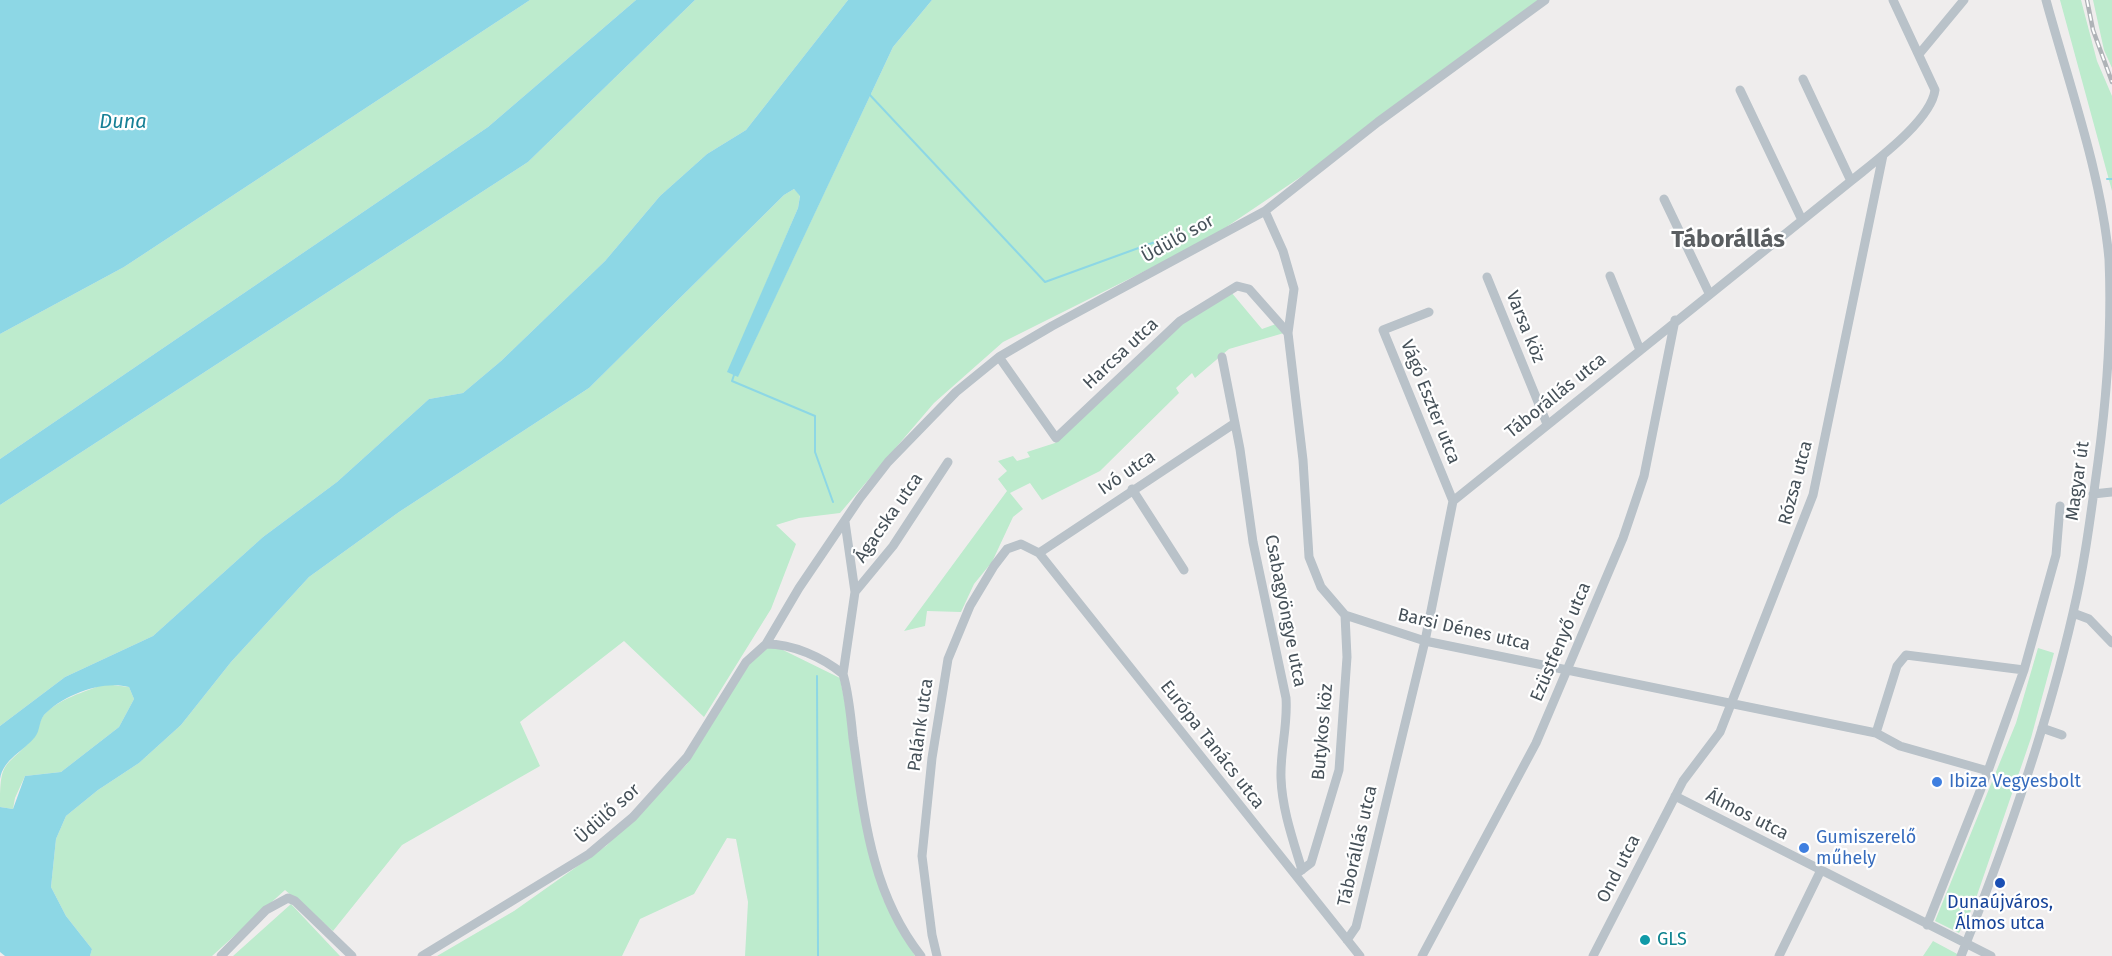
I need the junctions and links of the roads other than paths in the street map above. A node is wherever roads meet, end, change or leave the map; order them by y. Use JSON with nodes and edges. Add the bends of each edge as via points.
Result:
{"nodes":[{"id":1,"x":1545,"y":0,"type":"edge"},
{"id":2,"x":1893,"y":0,"type":"edge"},
{"id":3,"x":1964,"y":0,"type":"edge"},
{"id":4,"x":2046,"y":0,"type":"edge"},
{"id":5,"x":1920,"y":53,"type":"junction"},
{"id":6,"x":1803,"y":79,"type":"dead end"},
{"id":7,"x":1740,"y":90,"type":"dead end"},
{"id":8,"x":1882,"y":155,"type":"junction"},
{"id":9,"x":1851,"y":181,"type":"junction"},
{"id":10,"x":1664,"y":199,"type":"dead end"},
{"id":11,"x":1265,"y":211,"type":"junction"},
{"id":12,"x":1802,"y":220,"type":"junction"},
{"id":13,"x":1610,"y":276,"type":"dead end"},
{"id":14,"x":1487,"y":277,"type":"dead end"},
{"id":15,"x":1709,"y":294,"type":"junction"},
{"id":16,"x":1430,"y":312,"type":"dead end"},
{"id":17,"x":1675,"y":320,"type":"junction"},
{"id":18,"x":1288,"y":333,"type":"junction"},
{"id":19,"x":1640,"y":350,"type":"junction"},
{"id":20,"x":999,"y":357,"type":"junction"},
{"id":21,"x":1222,"y":357,"type":"dead end"},
{"id":22,"x":1235,"y":423,"type":"junction"},
{"id":23,"x":1547,"y":424,"type":"junction"},
{"id":24,"x":948,"y":462,"type":"dead end"},
{"id":25,"x":1132,"y":489,"type":"junction"},
{"id":26,"x":2112,"y":492,"type":"edge"},
{"id":27,"x":2093,"y":494,"type":"junction"},
{"id":28,"x":1453,"y":501,"type":"junction"},
{"id":29,"x":2060,"y":506,"type":"dead end"},
{"id":30,"x":845,"y":522,"type":"junction"},
{"id":31,"x":1039,"y":553,"type":"junction"},
{"id":32,"x":1184,"y":570,"type":"dead end"},
{"id":33,"x":855,"y":592,"type":"junction"},
{"id":34,"x":2073,"y":613,"type":"junction"},
{"id":35,"x":1345,"y":615,"type":"junction"},
{"id":36,"x":1425,"y":641,"type":"junction"},
{"id":37,"x":2112,"y":643,"type":"edge"},
{"id":38,"x":766,"y":644,"type":"junction"},
{"id":39,"x":1568,"y":669,"type":"junction"},
{"id":40,"x":2024,"y":670,"type":"junction"},
{"id":41,"x":843,"y":674,"type":"junction"},
{"id":42,"x":1734,"y":703,"type":"junction"},
{"id":43,"x":2042,"y":728,"type":"junction"},
{"id":44,"x":1876,"y":733,"type":"junction"},
{"id":45,"x":2062,"y":735,"type":"dead end"},
{"id":46,"x":1988,"y":771,"type":"junction"},
{"id":47,"x":1675,"y":796,"type":"junction"},
{"id":48,"x":1821,"y":870,"type":"junction"},
{"id":49,"x":1298,"y":873,"type":"junction"},
{"id":50,"x":1927,"y":925,"type":"junction"},
{"id":51,"x":1347,"y":940,"type":"junction"},
{"id":52,"x":1966,"y":944,"type":"junction"},
{"id":53,"x":1989,"y":955,"type":"edge"},
{"id":54,"x":221,"y":956,"type":"edge"},
{"id":55,"x":352,"y":956,"type":"edge"},
{"id":56,"x":422,"y":956,"type":"edge"},
{"id":57,"x":921,"y":956,"type":"edge"},
{"id":58,"x":937,"y":956,"type":"edge"},
{"id":59,"x":1360,"y":956,"type":"edge"},
{"id":60,"x":1422,"y":956,"type":"edge"},
{"id":61,"x":1593,"y":956,"type":"edge"},
{"id":62,"x":1779,"y":956,"type":"edge"},
{"id":63,"x":1961,"y":956,"type":"edge"}],
"edges":[{"from":1,"to":11,"type":"street","name":"Üdülő sor","via":[[1378,122]]},
{"from":2,"to":5,"type":"street"},
{"from":3,"to":5,"type":"street"},
{"from":4,"to":27,"type":"street","name":"Magyar út","via":[[2100,202],[2109,258],[2110,360]]},
{"from":5,"to":8,"type":"street","name":"Táborállás utca","via":[[1934,83],[1935,95],[1911,129]]},
{"from":6,"to":9,"type":"street"},
{"from":7,"to":12,"type":"street"},
{"from":8,"to":9,"type":"street","name":"Táborállás utca"},
{"from":8,"to":42,"type":"street","name":"Rózsa utca","via":[[1814,495]]},
{"from":9,"to":12,"type":"street","name":"Táborállás utca"},
{"from":10,"to":15,"type":"street"},
{"from":11,"to":18,"type":"street","via":[[1283,251],[1293,289]]},
{"from":11,"to":20,"type":"street","name":"Üdülő sor"},
{"from":12,"to":15,"type":"street","name":"Táborállás utca"},
{"from":13,"to":19,"type":"street"},
{"from":14,"to":23,"type":"street","name":"Varsa köz"},
{"from":15,"to":17,"type":"street","name":"Táborállás utca"},
{"from":16,"to":28,"type":"street","name":"Vágó Eszter utca","via":[[1383,330]]},
{"from":17,"to":19,"type":"street","name":"Táborállás utca"},
{"from":17,"to":39,"type":"street","name":"Ezüstfenyő utca","via":[[1638,500]]},
{"from":18,"to":20,"type":"street","name":"Harcsa utca","via":[[1250,289],[1237,286],[1180,321],[1056,438]]},
{"from":18,"to":35,"type":"street","via":[[1303,459],[1309,556],[1321,587]]},
{"from":19,"to":23,"type":"street","name":"Táborállás utca"},
{"from":20,"to":30,"type":"street","name":"Üdülő sor","via":[[956,392],[888,462]]},
{"from":21,"to":22,"type":"street","name":"Csabagyöngye utca"},
{"from":22,"to":25,"type":"street","name":"Ivó utca"},
{"from":22,"to":49,"type":"street","name":"Csabagyöngye utca","via":[[1253,542],[1286,698],[1280,777]]},
{"from":23,"to":28,"type":"street","name":"Táborállás utca"},
{"from":24,"to":33,"type":"street","name":"Ágacska utca","via":[[894,546]]},
{"from":25,"to":31,"type":"street","name":"Ivó utca"},
{"from":25,"to":32,"type":"street"},
{"from":26,"to":27,"type":"street"},
{"from":27,"to":34,"type":"street","name":"Magyar út"},
{"from":28,"to":36,"type":"street","name":"Táborállás utca"},
{"from":29,"to":40,"type":"street","name":"Magyar út","via":[[2056,555]]},
{"from":30,"to":33,"type":"street"},
{"from":30,"to":38,"type":"street","name":"Üdülő sor"},
{"from":31,"to":49,"type":"street","name":"Európa Tanács utca"},
{"from":31,"to":58,"type":"street","name":"Palánk utca","via":[[1021,544],[1006,549],[970,606],[948,659],[922,856]]},
{"from":33,"to":41,"type":"street"},
{"from":34,"to":37,"type":"street","via":[[2089,619]]},
{"from":34,"to":43,"type":"street","name":"Magyar út"},
{"from":35,"to":36,"type":"street","name":"Barsi Dénes utca"},
{"from":35,"to":49,"type":"street","name":"Butykos köz","via":[[1347,657],[1339,770],[1311,863]]},
{"from":36,"to":39,"type":"street","name":"Barsi Dénes utca"},
{"from":36,"to":51,"type":"street","name":"Táborállás utca","via":[[1356,927]]},
{"from":38,"to":41,"type":"street","via":[[784,644]]},
{"from":38,"to":56,"type":"street","name":"Üdülő sor","via":[[746,662],[670,779],[610,838]]},
{"from":39,"to":42,"type":"street","name":"Barsi Dénes utca"},
{"from":39,"to":60,"type":"street","name":"Ezüstfenyő utca","via":[[1536,743]]},
{"from":40,"to":44,"type":"street","via":[[1906,655],[1897,666]]},
{"from":40,"to":46,"type":"street","name":"Magyar út"},
{"from":41,"to":57,"type":"street","via":[[866,829],[882,890],[906,937]]},
{"from":42,"to":44,"type":"street","name":"Barsi Dénes utca"},
{"from":42,"to":47,"type":"street","name":"Rózsa utca","via":[[1720,732]]},
{"from":43,"to":45,"type":"street"},
{"from":43,"to":52,"type":"street","name":"Magyar út","via":[[2013,824]]},
{"from":44,"to":46,"type":"street","name":"Barsi Dénes utca","via":[[1900,746]]},
{"from":46,"to":50,"type":"street","name":"Magyar út"},
{"from":47,"to":48,"type":"street","name":"Álmos utca"},
{"from":47,"to":61,"type":"street","name":"Ond utca"},
{"from":48,"to":50,"type":"street","name":"Álmos utca"},
{"from":48,"to":62,"type":"street"},
{"from":49,"to":51,"type":"street","name":"Európa Tanács utca"},
{"from":50,"to":52,"type":"street","name":"Álmos utca"},
{"from":51,"to":59,"type":"street","name":"Európa Tanács utca"},
{"from":52,"to":53,"type":"street","name":"Álmos utca"},
{"from":52,"to":63,"type":"street","name":"Magyar út"},
{"from":54,"to":55,"type":"street","via":[[266,910],[288,898]]}]}
